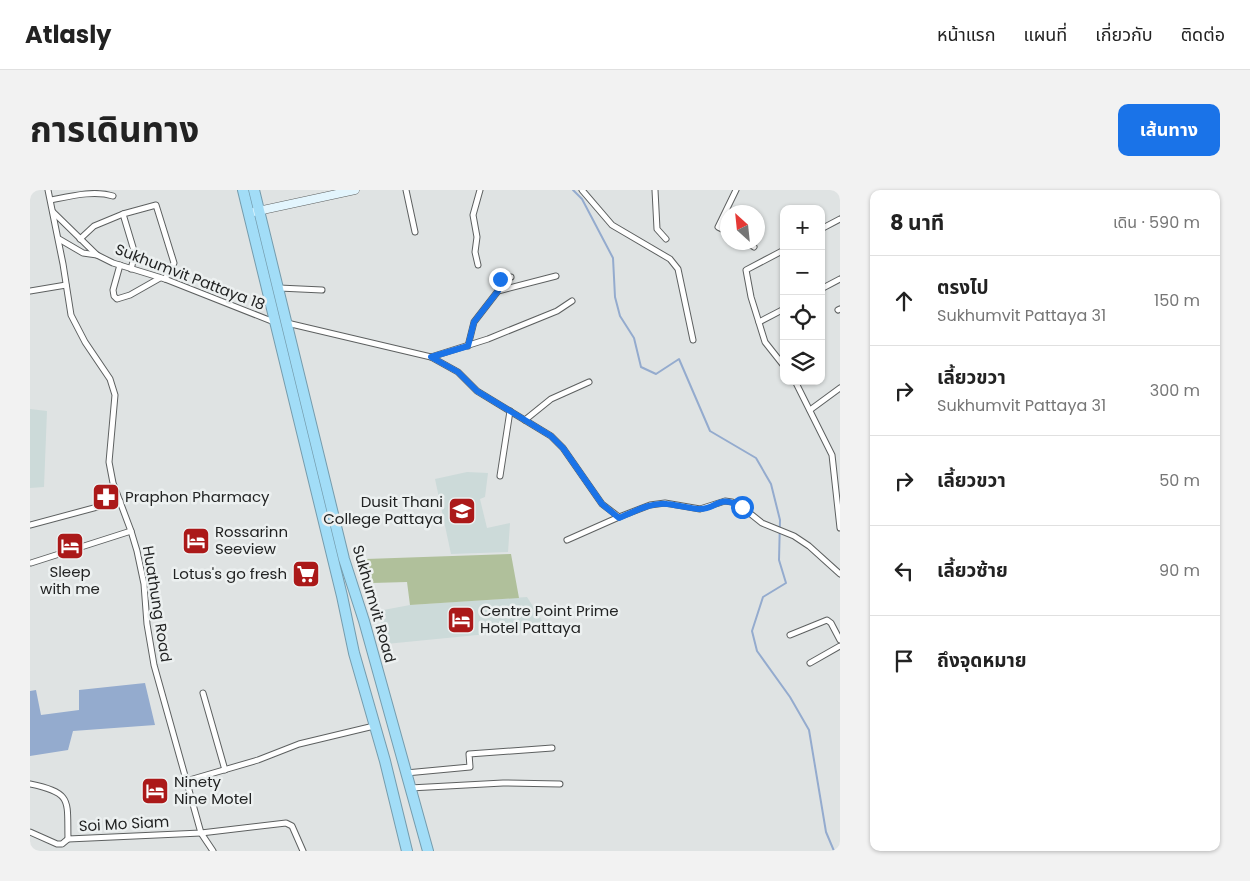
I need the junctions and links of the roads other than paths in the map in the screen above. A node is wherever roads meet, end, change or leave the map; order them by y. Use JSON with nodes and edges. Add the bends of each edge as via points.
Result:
{"nodes":[{"id":1,"x":48,"y":190,"type":"edge"},
{"id":2,"x":243,"y":190,"type":"edge"},
{"id":3,"x":254,"y":190,"type":"edge"},
{"id":4,"x":355,"y":190,"type":"edge"},
{"id":5,"x":406,"y":190,"type":"edge"},
{"id":6,"x":480,"y":190,"type":"edge"},
{"id":7,"x":582,"y":190,"type":"edge"},
{"id":8,"x":655,"y":190,"type":"edge"},
{"id":9,"x":736,"y":190,"type":"edge"},
{"id":10,"x":113,"y":196,"type":"dead end"},
{"id":11,"x":50,"y":200,"type":"junction"},
{"id":12,"x":729,"y":205,"type":"edge"},
{"id":13,"x":53,"y":212,"type":"junction"},
{"id":14,"x":254,"y":212,"type":"junction"},
{"id":15,"x":123,"y":214,"type":"junction"},
{"id":16,"x":840,"y":219,"type":"edge"},
{"id":17,"x":825,"y":228,"type":"edge"},
{"id":18,"x":416,"y":232,"type":"dead end"},
{"id":19,"x":80,"y":239,"type":"junction"},
{"id":20,"x":666,"y":239,"type":"dead end"},
{"id":21,"x":59,"y":240,"type":"junction"},
{"id":22,"x":780,"y":252,"type":"edge"},
{"id":23,"x":97,"y":255,"type":"junction"},
{"id":24,"x":120,"y":265,"type":"junction"},
{"id":25,"x":478,"y":265,"type":"dead end"},
{"id":26,"x":131,"y":269,"type":"junction"},
{"id":27,"x":556,"y":276,"type":"dead end"},
{"id":28,"x":510,"y":277,"type":"dead end"},
{"id":29,"x":162,"y":279,"type":"junction"},
{"id":30,"x":840,"y":279,"type":"edge"},
{"id":31,"x":66,"y":285,"type":"junction"},
{"id":32,"x":825,"y":287,"type":"edge"},
{"id":33,"x":279,"y":288,"type":"junction"},
{"id":34,"x":30,"y":290,"type":"edge"},
{"id":35,"x":322,"y":290,"type":"dead end"},
{"id":36,"x":498,"y":291,"type":"junction"},
{"id":37,"x":572,"y":301,"type":"dead end"},
{"id":38,"x":780,"y":311,"type":"edge"},
{"id":39,"x":759,"y":322,"type":"junction"},
{"id":40,"x":275,"y":323,"type":"junction"},
{"id":41,"x":287,"y":324,"type":"junction"},
{"id":42,"x":693,"y":340,"type":"dead end"},
{"id":43,"x":468,"y":346,"type":"junction"},
{"id":44,"x":431,"y":357,"type":"junction"},
{"id":45,"x":780,"y":361,"type":"edge"},
{"id":46,"x":589,"y":382,"type":"dead end"},
{"id":47,"x":797,"y":385,"type":"edge"},
{"id":48,"x":840,"y":388,"type":"edge"},
{"id":49,"x":510,"y":410,"type":"junction"},
{"id":50,"x":810,"y":410,"type":"junction"},
{"id":51,"x":525,"y":420,"type":"junction"},
{"id":52,"x":500,"y":476,"type":"dead end"},
{"id":53,"x":120,"y":501,"type":"junction"},
{"id":54,"x":619,"y":518,"type":"junction"},
{"id":55,"x":30,"y":525,"type":"edge"},
{"id":56,"x":840,"y":528,"type":"edge"},
{"id":57,"x":131,"y":532,"type":"junction"},
{"id":58,"x":567,"y":540,"type":"dead end"},
{"id":59,"x":31,"y":563,"type":"edge"},
{"id":60,"x":840,"y":564,"type":"edge"},
{"id":61,"x":839,"y":572,"type":"edge"},
{"id":62,"x":790,"y":635,"type":"dead end"},
{"id":63,"x":840,"y":640,"type":"edge"},
{"id":64,"x":840,"y":646,"type":"edge"},
{"id":65,"x":376,"y":662,"type":"junction"},
{"id":66,"x":810,"y":663,"type":"dead end"},
{"id":67,"x":358,"y":666,"type":"junction"},
{"id":68,"x":203,"y":693,"type":"dead end"},
{"id":69,"x":374,"y":726,"type":"junction"},
{"id":70,"x":552,"y":748,"type":"dead end"},
{"id":71,"x":225,"y":770,"type":"junction"},
{"id":72,"x":406,"y":774,"type":"junction"},
{"id":73,"x":186,"y":781,"type":"junction"},
{"id":74,"x":30,"y":784,"type":"edge"},
{"id":75,"x":560,"y":784,"type":"dead end"},
{"id":76,"x":410,"y":788,"type":"junction"},
{"id":77,"x":30,"y":832,"type":"edge"},
{"id":78,"x":201,"y":833,"type":"junction"},
{"id":79,"x":68,"y":839,"type":"junction"},
{"id":80,"x":213,"y":851,"type":"edge"},
{"id":81,"x":303,"y":851,"type":"edge"},
{"id":82,"x":407,"y":851,"type":"edge"},
{"id":83,"x":428,"y":851,"type":"edge"}],
"edges":[{"from":1,"to":11,"type":"street","name":"Huathung Road"},
{"from":2,"to":14,"type":"highway","name":"Sukhumvit Road"},
{"from":3,"to":14,"type":"highway","name":"Sukhumvit Road"},
{"from":4,"to":14,"type":"main road"},
{"from":5,"to":18,"type":"street"},
{"from":6,"to":25,"type":"street","via":[[474,215]]},
{"from":7,"to":42,"type":"street","via":[[612,225],[670,259],[678,269]]},
{"from":8,"to":20,"type":"street","via":[[657,229]]},
{"from":9,"to":12,"type":"street"},
{"from":10,"to":11,"type":"street","via":[[88,192]]},
{"from":11,"to":13,"type":"street","name":"Huathung Road"},
{"from":13,"to":19,"type":"street","name":"Sukhumvit Pattaya 18"},
{"from":13,"to":21,"type":"street","name":"Huathung Road"},
{"from":14,"to":33,"type":"highway","name":"Sukhumvit Road"},
{"from":14,"to":40,"type":"highway","name":"Sukhumvit Road"},
{"from":15,"to":19,"type":"street","via":[[94,226]]},
{"from":15,"to":26,"type":"street","via":[[135,254]]},
{"from":15,"to":29,"type":"street","via":[[156,205],[174,263]]},
{"from":16,"to":17,"type":"street"},
{"from":19,"to":23,"type":"street","name":"Sukhumvit Pattaya 18"},
{"from":21,"to":23,"type":"street","name":"Sukhumvit Pattaya 18","via":[[83,253]]},
{"from":21,"to":31,"type":"street","name":"Huathung Road"},
{"from":22,"to":39,"type":"street","via":[[746,270]]},
{"from":23,"to":24,"type":"street","name":"Sukhumvit Pattaya 18"},
{"from":24,"to":26,"type":"street","name":"Sukhumvit Pattaya 18"},
{"from":24,"to":29,"type":"street","via":[[113,290],[117,299]]},
{"from":26,"to":29,"type":"street","name":"Sukhumvit Pattaya 18"},
{"from":27,"to":36,"type":"street"},
{"from":28,"to":36,"type":"street","via":[[500,279]]},
{"from":29,"to":40,"type":"street","name":"Sukhumvit Pattaya 18"},
{"from":30,"to":32,"type":"street"},
{"from":31,"to":34,"type":"street"},
{"from":31,"to":53,"type":"street","name":"Huathung Road","via":[[70,315],[110,380],[115,395],[109,462]]},
{"from":33,"to":35,"type":"street"},
{"from":33,"to":41,"type":"highway","name":"Sukhumvit Road"},
{"from":36,"to":43,"type":"street","via":[[474,322]]},
{"from":37,"to":43,"type":"street","via":[[557,311]]},
{"from":38,"to":39,"type":"street"},
{"from":39,"to":45,"type":"street","via":[[765,342]]},
{"from":40,"to":67,"type":"highway","name":"Sukhumvit Road"},
{"from":41,"to":44,"type":"street"},
{"from":41,"to":65,"type":"highway","name":"Sukhumvit Road","via":[[344,559]]},
{"from":43,"to":44,"type":"street"},
{"from":44,"to":49,"type":"street","via":[[458,372],[477,391]]},
{"from":46,"to":51,"type":"street","via":[[551,399]]},
{"from":47,"to":50,"type":"street"},
{"from":48,"to":50,"type":"street"},
{"from":49,"to":51,"type":"street"},
{"from":49,"to":52,"type":"street"},
{"from":50,"to":56,"type":"street","via":[[832,455]]},
{"from":51,"to":54,"type":"street","via":[[551,436],[563,448],[602,504]]},
{"from":53,"to":55,"type":"street"},
{"from":53,"to":57,"type":"street","name":"Huathung Road"},
{"from":54,"to":58,"type":"street"},
{"from":54,"to":61,"type":"street","via":[[650,505],[665,503],[700,509],[732,502],[762,523],[809,546]]},
{"from":57,"to":59,"type":"street"},
{"from":57,"to":73,"type":"street","name":"Huathung Road","via":[[144,584],[154,666]]},
{"from":60,"to":61,"type":"street"},
{"from":62,"to":63,"type":"street","via":[[827,620]]},
{"from":64,"to":66,"type":"street"},
{"from":65,"to":67,"type":"highway","via":[[363,658]]},
{"from":65,"to":72,"type":"highway","name":"Sukhumvit Road"},
{"from":67,"to":69,"type":"highway","name":"Sukhumvit Road"},
{"from":68,"to":71,"type":"street"},
{"from":69,"to":71,"type":"street","via":[[299,744]]},
{"from":69,"to":82,"type":"highway","name":"Sukhumvit Road"},
{"from":70,"to":72,"type":"street","via":[[469,754],[470,767]]},
{"from":71,"to":73,"type":"street"},
{"from":72,"to":76,"type":"highway","name":"Sukhumvit Road"},
{"from":73,"to":78,"type":"street","name":"Huathung Road"},
{"from":74,"to":79,"type":"street","name":"Soi Mo Siam","via":[[48,788],[66,800]]},
{"from":75,"to":76,"type":"street"},
{"from":76,"to":83,"type":"highway","name":"Sukhumvit Road"},
{"from":77,"to":79,"type":"street","via":[[56,844]]},
{"from":78,"to":79,"type":"street","name":"Soi Mo Siam"},
{"from":78,"to":80,"type":"street","name":"Huathung Road"},
{"from":78,"to":81,"type":"street","name":"Soi Mo Siam","via":[[286,823],[292,826]]}]}
